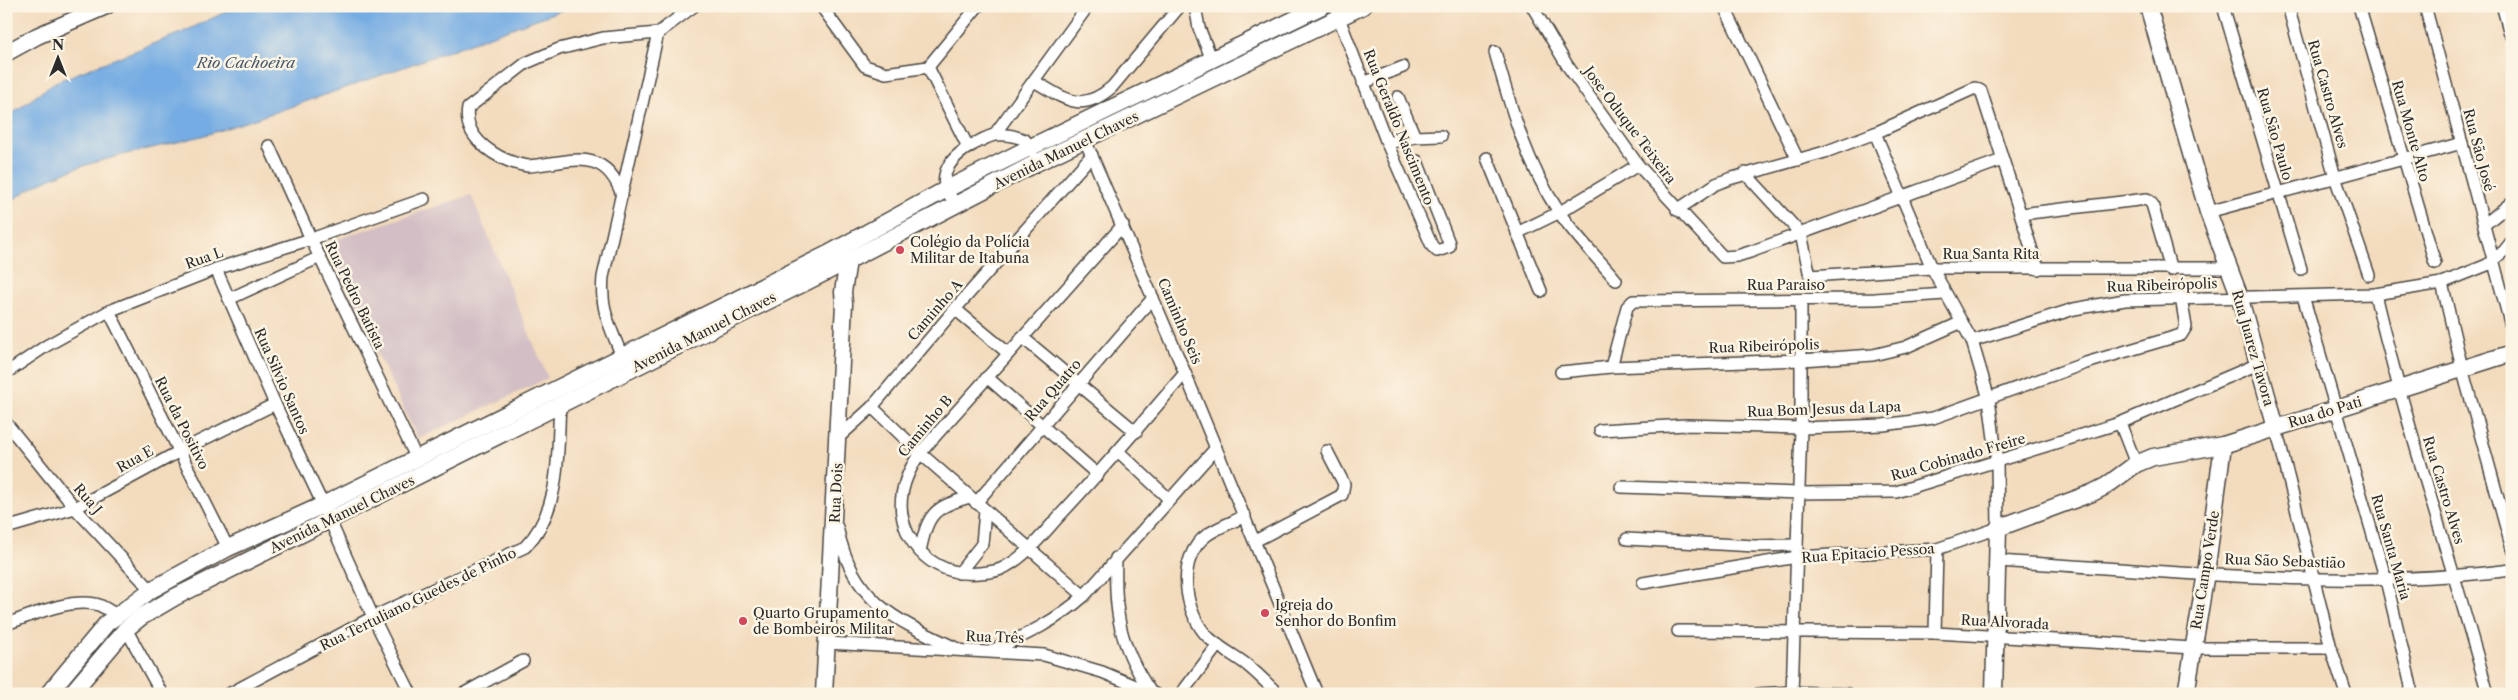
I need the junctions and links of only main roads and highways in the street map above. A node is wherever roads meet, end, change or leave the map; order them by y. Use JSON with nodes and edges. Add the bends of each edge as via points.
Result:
{"nodes":[{"id":1,"x":106,"y":6,"type":"edge"},
{"id":2,"x":1322,"y":6,"type":"edge"},
{"id":3,"x":1363,"y":6,"type":"edge"},
{"id":4,"x":2148,"y":6,"type":"edge"},
{"id":5,"x":2505,"y":6,"type":"edge"},
{"id":6,"x":2512,"y":32,"type":"edge"},
{"id":7,"x":6,"y":53,"type":"edge"},
{"id":8,"x":828,"y":254,"type":"junction"},
{"id":9,"x":848,"y":261,"type":"junction"},
{"id":10,"x":828,"y":271,"type":"junction"},
{"id":11,"x":843,"y":292,"type":"junction"},
{"id":12,"x":2512,"y":353,"type":"edge"},
{"id":13,"x":2276,"y":428,"type":"junction"},
{"id":14,"x":2223,"y":445,"type":"junction"},
{"id":15,"x":2136,"y":464,"type":"joint"},
{"id":16,"x":48,"y":694,"type":"edge"},
{"id":17,"x":71,"y":694,"type":"edge"},
{"id":18,"x":824,"y":694,"type":"edge"},
{"id":19,"x":1994,"y":694,"type":"edge"},
{"id":20,"x":2186,"y":694,"type":"edge"}],
"edges":[{"from":1,"to":7,"type":"main road"},
{"from":2,"to":8,"type":"main road","name":"Avenida Manuel Chaves","via":[[945,190]]},
{"from":3,"to":9,"type":"main road","name":"Avenida Manuel Chaves","via":[[1034,164]]},
{"from":4,"to":13,"type":"main road","name":"Rua Juarez Tavora"},
{"from":5,"to":6,"type":"main road"},
{"from":8,"to":10,"type":"main road"},
{"from":8,"to":16,"type":"main road","name":"Avenida Manuel Chaves","via":[[323,505],[228,548],[151,590],[116,615]]},
{"from":9,"to":10,"type":"main road","name":"Avenida Manuel Chaves"},
{"from":9,"to":11,"type":"main road","name":"Rua Dois"},
{"from":10,"to":11,"type":"main road"},
{"from":10,"to":17,"type":"main road","name":"Avenida Manuel Chaves","via":[[175,597],[126,629]]},
{"from":11,"to":18,"type":"main road","name":"Rua Dois","via":[[839,437]]},
{"from":12,"to":13,"type":"main road","name":"Rua do Pati"},
{"from":13,"to":14,"type":"main road","name":"Rua do Pati"},
{"from":14,"to":15,"type":"main road","name":"Rua do Pati","via":[[2153,457]]},
{"from":14,"to":20,"type":"main road","name":"Rua Campo Verde"},
{"from":15,"to":19,"type":"main road","name":"Rua Epitacio Pessoa","via":[[2092,493],[1998,528]]}]}
